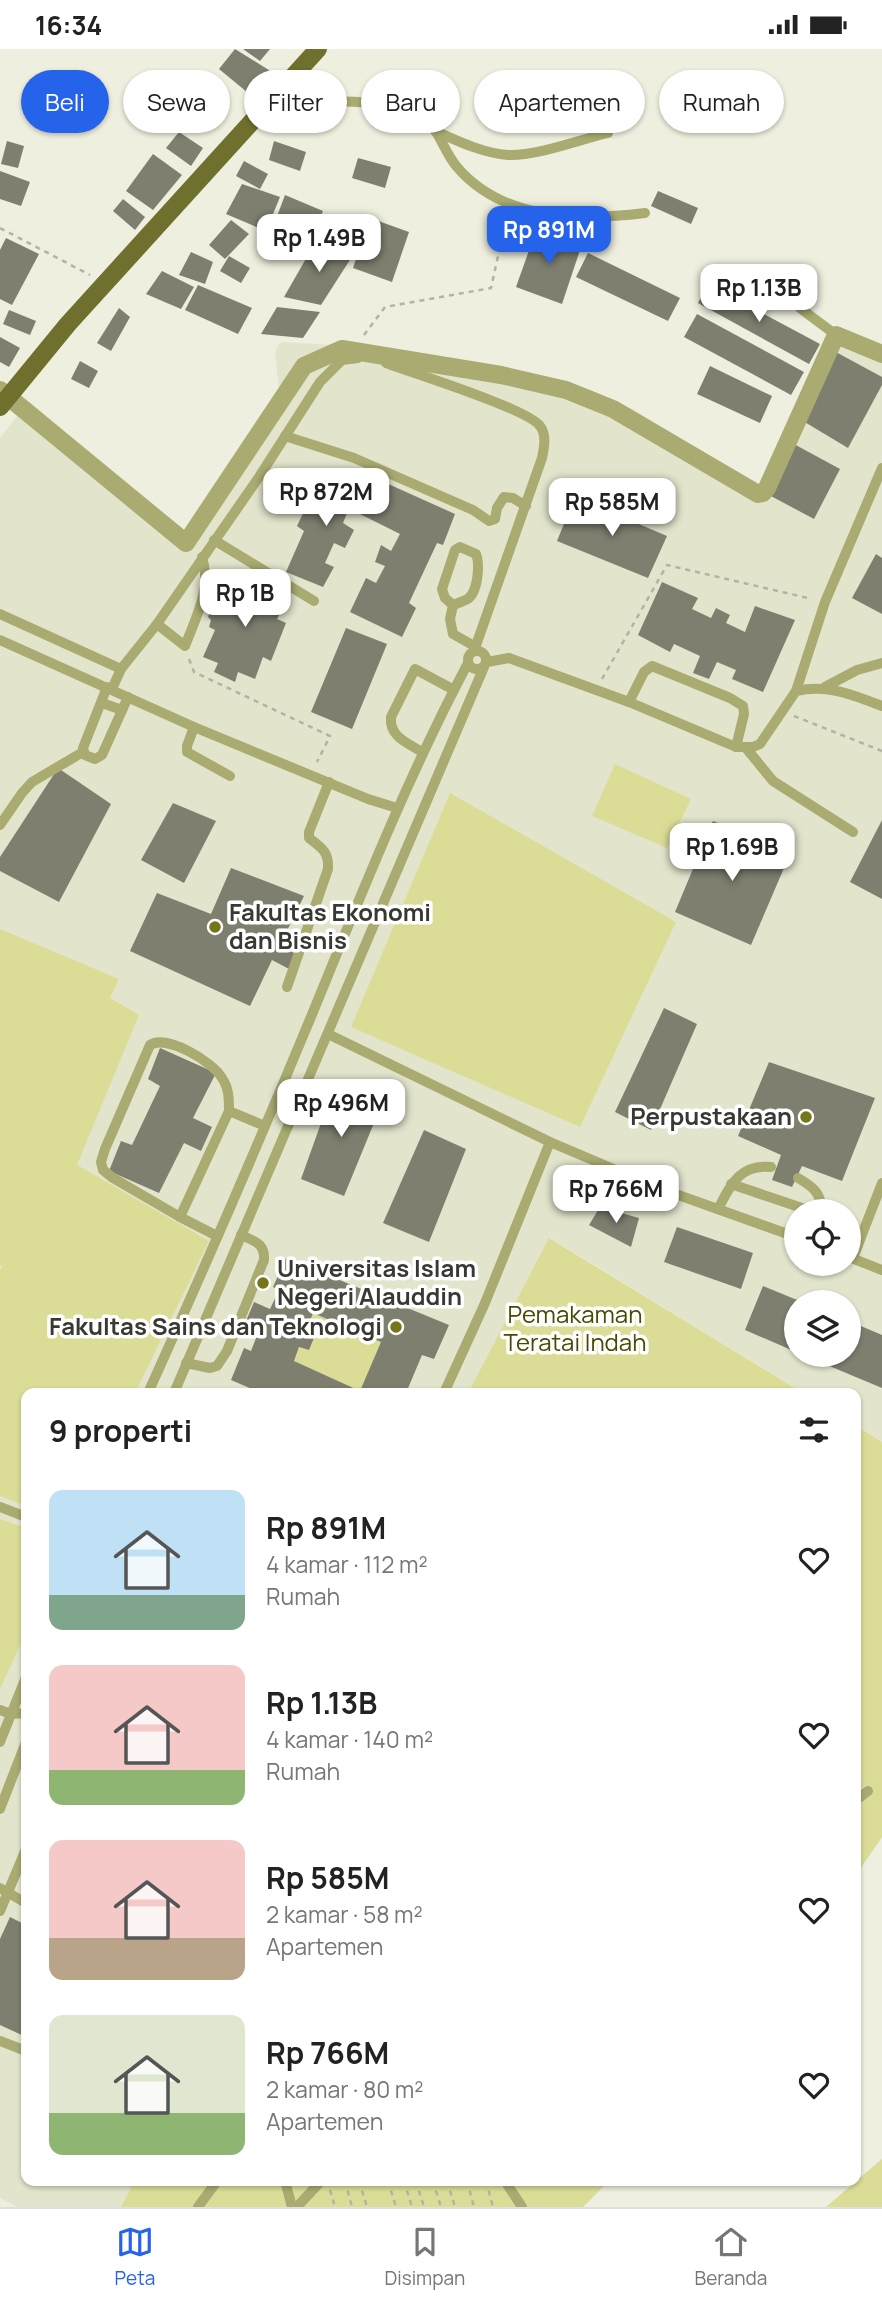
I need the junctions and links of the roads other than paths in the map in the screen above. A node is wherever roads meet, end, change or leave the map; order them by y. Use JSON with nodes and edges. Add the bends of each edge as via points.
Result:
{"nodes":[{"id":1,"x":318,"y":49,"type":"edge"},
{"id":2,"x":299,"y":70,"type":"edge"},
{"id":3,"x":244,"y":132,"type":"edge"},
{"id":4,"x":436,"y":133,"type":"edge"},
{"id":5,"x":440,"y":133,"type":"edge"},
{"id":6,"x":608,"y":133,"type":"dead end"},
{"id":7,"x":645,"y":213,"type":"dead end"},
{"id":8,"x":800,"y":308,"type":"dead end"},
{"id":9,"x":836,"y":335,"type":"junction"},
{"id":10,"x":882,"y":354,"type":"edge"},
{"id":11,"x":3,"y":398,"type":"edge"},
{"id":12,"x":285,"y":436,"type":"junction"},
{"id":13,"x":882,"y":468,"type":"edge"},
{"id":14,"x":878,"y":489,"type":"edge"},
{"id":15,"x":526,"y":506,"type":"junction"},
{"id":16,"x":214,"y":540,"type":"junction"},
{"id":17,"x":202,"y":557,"type":"junction"},
{"id":18,"x":314,"y":601,"type":"dead end"},
{"id":19,"x":453,"y":605,"type":"junction"},
{"id":20,"x":0,"y":614,"type":"edge"},
{"id":21,"x":156,"y":624,"type":"junction"},
{"id":22,"x":0,"y":640,"type":"edge"},
{"id":23,"x":475,"y":649,"type":"junction"},
{"id":24,"x":468,"y":663,"type":"junction"},
{"id":25,"x":882,"y":663,"type":"edge"},
{"id":26,"x":485,"y":664,"type":"junction"},
{"id":27,"x":121,"y":669,"type":"junction"},
{"id":28,"x":109,"y":688,"type":"junction"},
{"id":29,"x":825,"y":688,"type":"junction"},
{"id":30,"x":454,"y":690,"type":"junction"},
{"id":31,"x":796,"y":691,"type":"junction"},
{"id":32,"x":128,"y":697,"type":"junction"},
{"id":33,"x":629,"y":702,"type":"junction"},
{"id":34,"x":103,"y":703,"type":"junction"},
{"id":35,"x":882,"y":706,"type":"edge"},
{"id":36,"x":122,"y":710,"type":"junction"},
{"id":37,"x":194,"y":727,"type":"junction"},
{"id":38,"x":741,"y":748,"type":"junction"},
{"id":39,"x":83,"y":752,"type":"junction"},
{"id":40,"x":422,"y":752,"type":"junction"},
{"id":41,"x":230,"y":776,"type":"dead end"},
{"id":42,"x":330,"y":782,"type":"junction"},
{"id":43,"x":397,"y":808,"type":"junction"},
{"id":44,"x":0,"y":825,"type":"edge"},
{"id":45,"x":853,"y":832,"type":"dead end"},
{"id":46,"x":287,"y":987,"type":"dead end"},
{"id":47,"x":328,"y":1034,"type":"junction"},
{"id":48,"x":229,"y":1111,"type":"junction"},
{"id":49,"x":265,"y":1126,"type":"junction"},
{"id":50,"x":550,"y":1142,"type":"junction"},
{"id":51,"x":771,"y":1167,"type":"dead end"},
{"id":52,"x":797,"y":1178,"type":"dead end"},
{"id":53,"x":882,"y":1183,"type":"edge"},
{"id":54,"x":731,"y":1184,"type":"junction"},
{"id":55,"x":820,"y":1199,"type":"edge"},
{"id":56,"x":784,"y":1202,"type":"edge"},
{"id":57,"x":718,"y":1209,"type":"junction"},
{"id":58,"x":180,"y":1217,"type":"junction"},
{"id":59,"x":784,"y":1233,"type":"edge"},
{"id":60,"x":861,"y":1233,"type":"edge"},
{"id":61,"x":241,"y":1235,"type":"junction"},
{"id":62,"x":217,"y":1236,"type":"junction"},
{"id":63,"x":861,"y":1261,"type":"edge"},
{"id":64,"x":882,"y":1270,"type":"edge"},
{"id":65,"x":187,"y":1363,"type":"junction"},
{"id":66,"x":150,"y":1388,"type":"edge"},
{"id":67,"x":176,"y":1388,"type":"edge"},
{"id":68,"x":446,"y":1388,"type":"edge"},
{"id":69,"x":0,"y":1507,"type":"edge"},
{"id":70,"x":21,"y":1515,"type":"edge"},
{"id":71,"x":21,"y":1689,"type":"edge"},
{"id":72,"x":0,"y":1710,"type":"edge"},
{"id":73,"x":21,"y":1713,"type":"edge"},
{"id":74,"x":11,"y":1714,"type":"junction"},
{"id":75,"x":0,"y":1742,"type":"edge"},
{"id":76,"x":21,"y":1755,"type":"edge"},
{"id":77,"x":868,"y":1791,"type":"dead end"},
{"id":78,"x":861,"y":1796,"type":"edge"},
{"id":79,"x":0,"y":1809,"type":"edge"},
{"id":80,"x":21,"y":1858,"type":"edge"},
{"id":81,"x":4,"y":1890,"type":"edge"},
{"id":82,"x":21,"y":1900,"type":"edge"},
{"id":83,"x":0,"y":1911,"type":"edge"},
{"id":84,"x":0,"y":2041,"type":"edge"},
{"id":85,"x":21,"y":2048,"type":"edge"},
{"id":86,"x":213,"y":2186,"type":"edge"},
{"id":87,"x":287,"y":2186,"type":"edge"},
{"id":88,"x":318,"y":2186,"type":"edge"},
{"id":89,"x":508,"y":2186,"type":"edge"},
{"id":90,"x":198,"y":2207,"type":"edge"},
{"id":91,"x":294,"y":2207,"type":"edge"},
{"id":92,"x":522,"y":2207,"type":"edge"}],
"edges":[{"from":1,"to":2,"type":"main road"},
{"from":3,"to":11,"type":"main road"},
{"from":4,"to":7,"type":"lane","via":[[457,167],[509,205],[577,216]]},
{"from":5,"to":6,"type":"lane","via":[[508,155]]},
{"from":8,"to":9,"type":"lane"},
{"from":9,"to":10,"type":"street"},
{"from":9,"to":11,"type":"street","via":[[767,488],[758,494],[593,399],[501,375],[342,349],[304,366],[186,543]]},
{"from":12,"to":15,"type":"lane","via":[[354,458],[489,521],[495,519],[504,497]]},
{"from":12,"to":15,"type":"lane","via":[[327,372],[342,359],[381,361],[533,419],[544,443]]},
{"from":12,"to":16,"type":"lane"},
{"from":13,"to":14,"type":"lane"},
{"from":14,"to":31,"type":"lane","via":[[825,602]]},
{"from":15,"to":23,"type":"lane"},
{"from":16,"to":17,"type":"lane"},
{"from":16,"to":18,"type":"lane"},
{"from":17,"to":21,"type":"lane"},
{"from":17,"to":21,"type":"lane","via":[[205,595],[185,646]]},
{"from":19,"to":19,"type":"lane","via":[[442,589],[460,547],[476,554],[478,563],[471,596]]},
{"from":19,"to":23,"type":"lane","via":[[453,634]]},
{"from":20,"to":27,"type":"lane"},
{"from":21,"to":27,"type":"lane"},
{"from":22,"to":28,"type":"lane"},
{"from":23,"to":24,"type":"lane"},
{"from":23,"to":26,"type":"lane","via":[[484,653]]},
{"from":24,"to":26,"type":"lane","via":[[475,670]]},
{"from":24,"to":30,"type":"lane"},
{"from":25,"to":29,"type":"lane","via":[[857,670]]},
{"from":26,"to":33,"type":"lane","via":[[509,658]]},
{"from":26,"to":47,"type":"lane"},
{"from":27,"to":28,"type":"lane"},
{"from":28,"to":32,"type":"lane"},
{"from":28,"to":34,"type":"lane"},
{"from":29,"to":31,"type":"lane"},
{"from":29,"to":35,"type":"lane"},
{"from":30,"to":40,"type":"lane"},
{"from":30,"to":40,"type":"lane","via":[[415,669],[390,725],[399,738]]},
{"from":31,"to":38,"type":"lane","via":[[760,744]]},
{"from":32,"to":36,"type":"lane"},
{"from":32,"to":37,"type":"lane"},
{"from":33,"to":38,"type":"lane"},
{"from":33,"to":38,"type":"lane","via":[[644,672],[652,666],[694,683],[743,706]]},
{"from":34,"to":36,"type":"lane"},
{"from":34,"to":39,"type":"lane"},
{"from":36,"to":39,"type":"lane","via":[[102,755],[94,759]]},
{"from":37,"to":41,"type":"lane","via":[[187,752]]},
{"from":37,"to":42,"type":"lane"},
{"from":38,"to":45,"type":"lane","via":[[774,781]]},
{"from":39,"to":44,"type":"lane","via":[[32,782]]},
{"from":40,"to":43,"type":"lane"},
{"from":42,"to":43,"type":"lane"},
{"from":42,"to":46,"type":"lane","via":[[309,832],[309,838],[324,848],[328,869]]},
{"from":43,"to":49,"type":"lane"},
{"from":47,"to":50,"type":"lane"},
{"from":47,"to":61,"type":"lane"},
{"from":48,"to":49,"type":"lane"},
{"from":48,"to":58,"type":"lane"},
{"from":48,"to":58,"type":"lane","via":[[229,1093],[214,1067],[167,1042],[150,1045],[101,1162],[113,1178]]},
{"from":49,"to":62,"type":"lane"},
{"from":50,"to":57,"type":"lane"},
{"from":50,"to":68,"type":"lane"},
{"from":51,"to":54,"type":"lane","via":[[749,1168]]},
{"from":52,"to":55,"type":"lane","via":[[818,1192]]},
{"from":53,"to":60,"type":"lane"},
{"from":54,"to":56,"type":"lane"},
{"from":54,"to":57,"type":"lane"},
{"from":57,"to":59,"type":"lane"},
{"from":58,"to":62,"type":"lane"},
{"from":61,"to":65,"type":"lane"},
{"from":61,"to":65,"type":"lane","via":[[262,1245],[264,1260],[227,1351],[217,1366]]},
{"from":62,"to":66,"type":"lane"},
{"from":63,"to":64,"type":"lane"},
{"from":65,"to":67,"type":"lane"},
{"from":69,"to":70,"type":"lane"},
{"from":71,"to":74,"type":"lane"},
{"from":72,"to":74,"type":"lane"},
{"from":73,"to":74,"type":"lane"},
{"from":74,"to":75,"type":"lane"},
{"from":76,"to":79,"type":"lane"},
{"from":77,"to":78,"type":"lane"},
{"from":80,"to":81,"type":"lane"},
{"from":81,"to":82,"type":"lane"},
{"from":81,"to":83,"type":"lane"},
{"from":84,"to":85,"type":"lane"},
{"from":86,"to":90,"type":"lane"},
{"from":87,"to":91,"type":"lane"},
{"from":88,"to":91,"type":"lane"},
{"from":89,"to":92,"type":"lane"}]}
